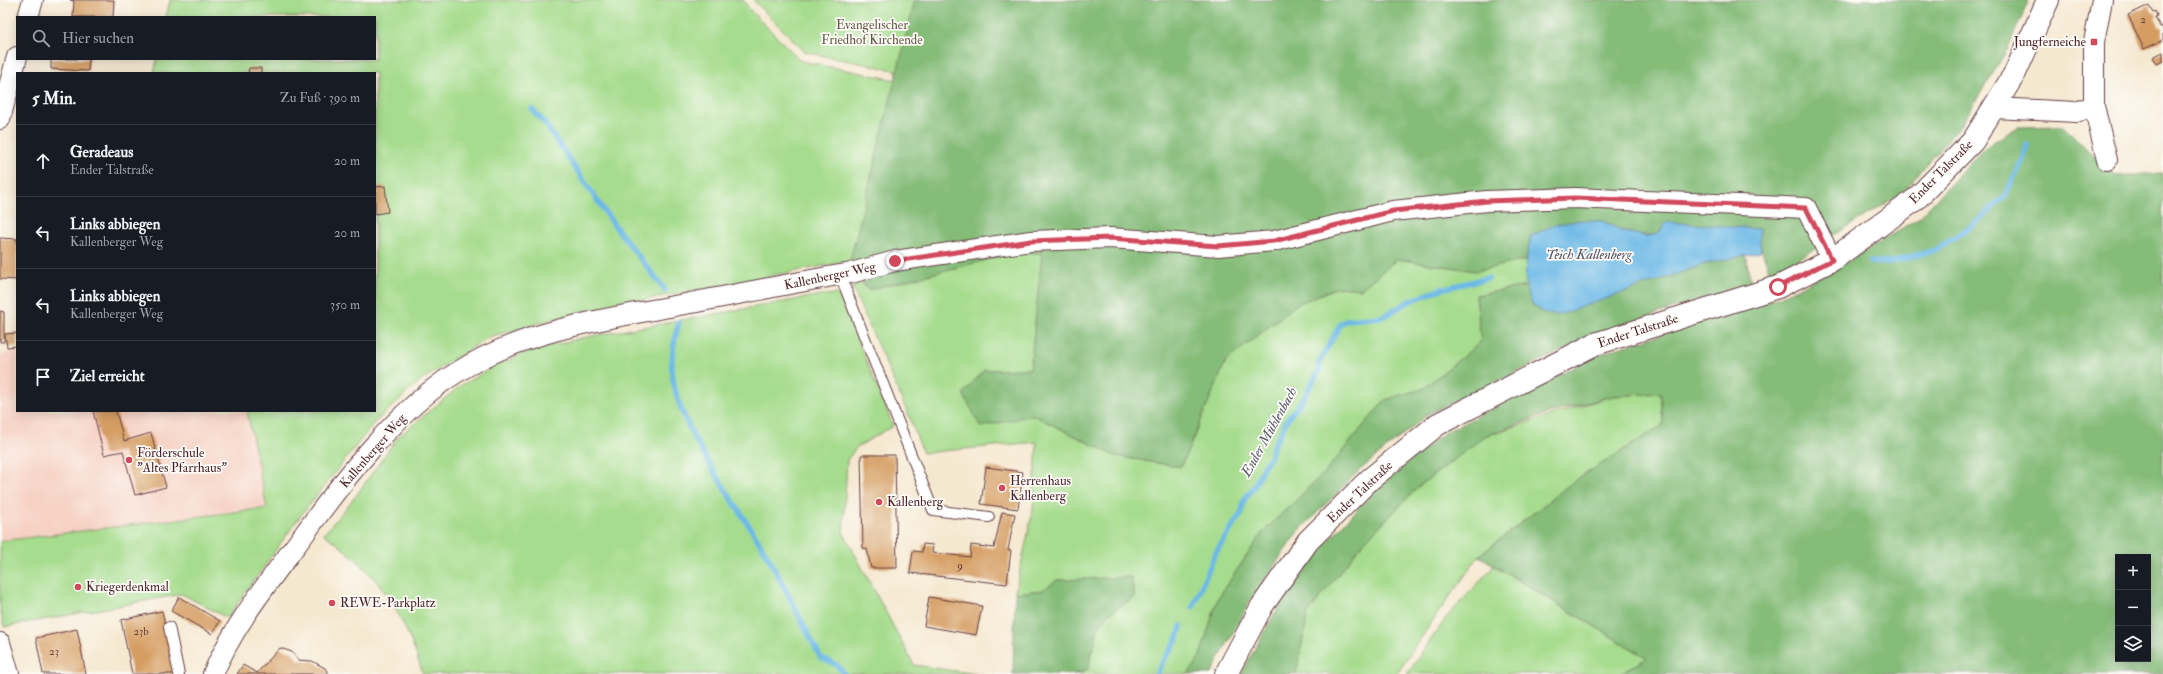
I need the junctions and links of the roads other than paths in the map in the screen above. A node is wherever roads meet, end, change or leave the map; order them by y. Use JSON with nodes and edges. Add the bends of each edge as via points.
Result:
{"nodes":[{"id":1,"x":33,"y":0,"type":"edge"},
{"id":2,"x":2048,"y":0,"type":"edge"},
{"id":3,"x":2102,"y":0,"type":"edge"},
{"id":4,"x":28,"y":16,"type":"edge"},
{"id":5,"x":16,"y":60,"type":"edge"},
{"id":6,"x":2094,"y":106,"type":"junction"},
{"id":7,"x":1994,"y":108,"type":"junction"},
{"id":8,"x":0,"y":119,"type":"edge"},
{"id":9,"x":2107,"y":160,"type":"dead end"},
{"id":10,"x":1832,"y":260,"type":"junction"},
{"id":11,"x":840,"y":275,"type":"junction"},
{"id":12,"x":989,"y":517,"type":"dead end"},
{"id":13,"x":169,"y":627,"type":"dead end"},
{"id":14,"x":0,"y":643,"type":"edge"},
{"id":15,"x":8,"y":674,"type":"edge"},
{"id":16,"x":178,"y":674,"type":"edge"},
{"id":17,"x":213,"y":674,"type":"edge"},
{"id":18,"x":1226,"y":674,"type":"edge"}],
"edges":[{"from":1,"to":4,"type":"street"},
{"from":2,"to":7,"type":"main road","name":"Ender Talstraße","via":[[2015,73]]},
{"from":3,"to":6,"type":"street","via":[[2094,42]]},
{"from":5,"to":8,"type":"street"},
{"from":6,"to":7,"type":"street","via":[[2076,112]]},
{"from":6,"to":9,"type":"street"},
{"from":7,"to":10,"type":"main road","name":"Ender Talstraße","via":[[1973,141],[1916,199]]},
{"from":10,"to":11,"type":"street","name":"Kallenberger Weg","via":[[1806,208],[1575,198],[1487,201],[1393,211],[1274,241],[1218,246],[1110,238],[1031,241],[895,261]]},
{"from":10,"to":18,"type":"main road","name":"Ender Talstraße","via":[[1778,287],[1595,344],[1438,424],[1370,480],[1308,541],[1262,606]]},
{"from":11,"to":12,"type":"lane","via":[[933,510]]},
{"from":11,"to":17,"type":"street","name":"Kallenberger Weg","via":[[579,324],[526,338],[454,373],[388,429],[314,521],[246,613],[222,652]]},
{"from":13,"to":16,"type":"lane"},
{"from":14,"to":15,"type":"street"}]}
